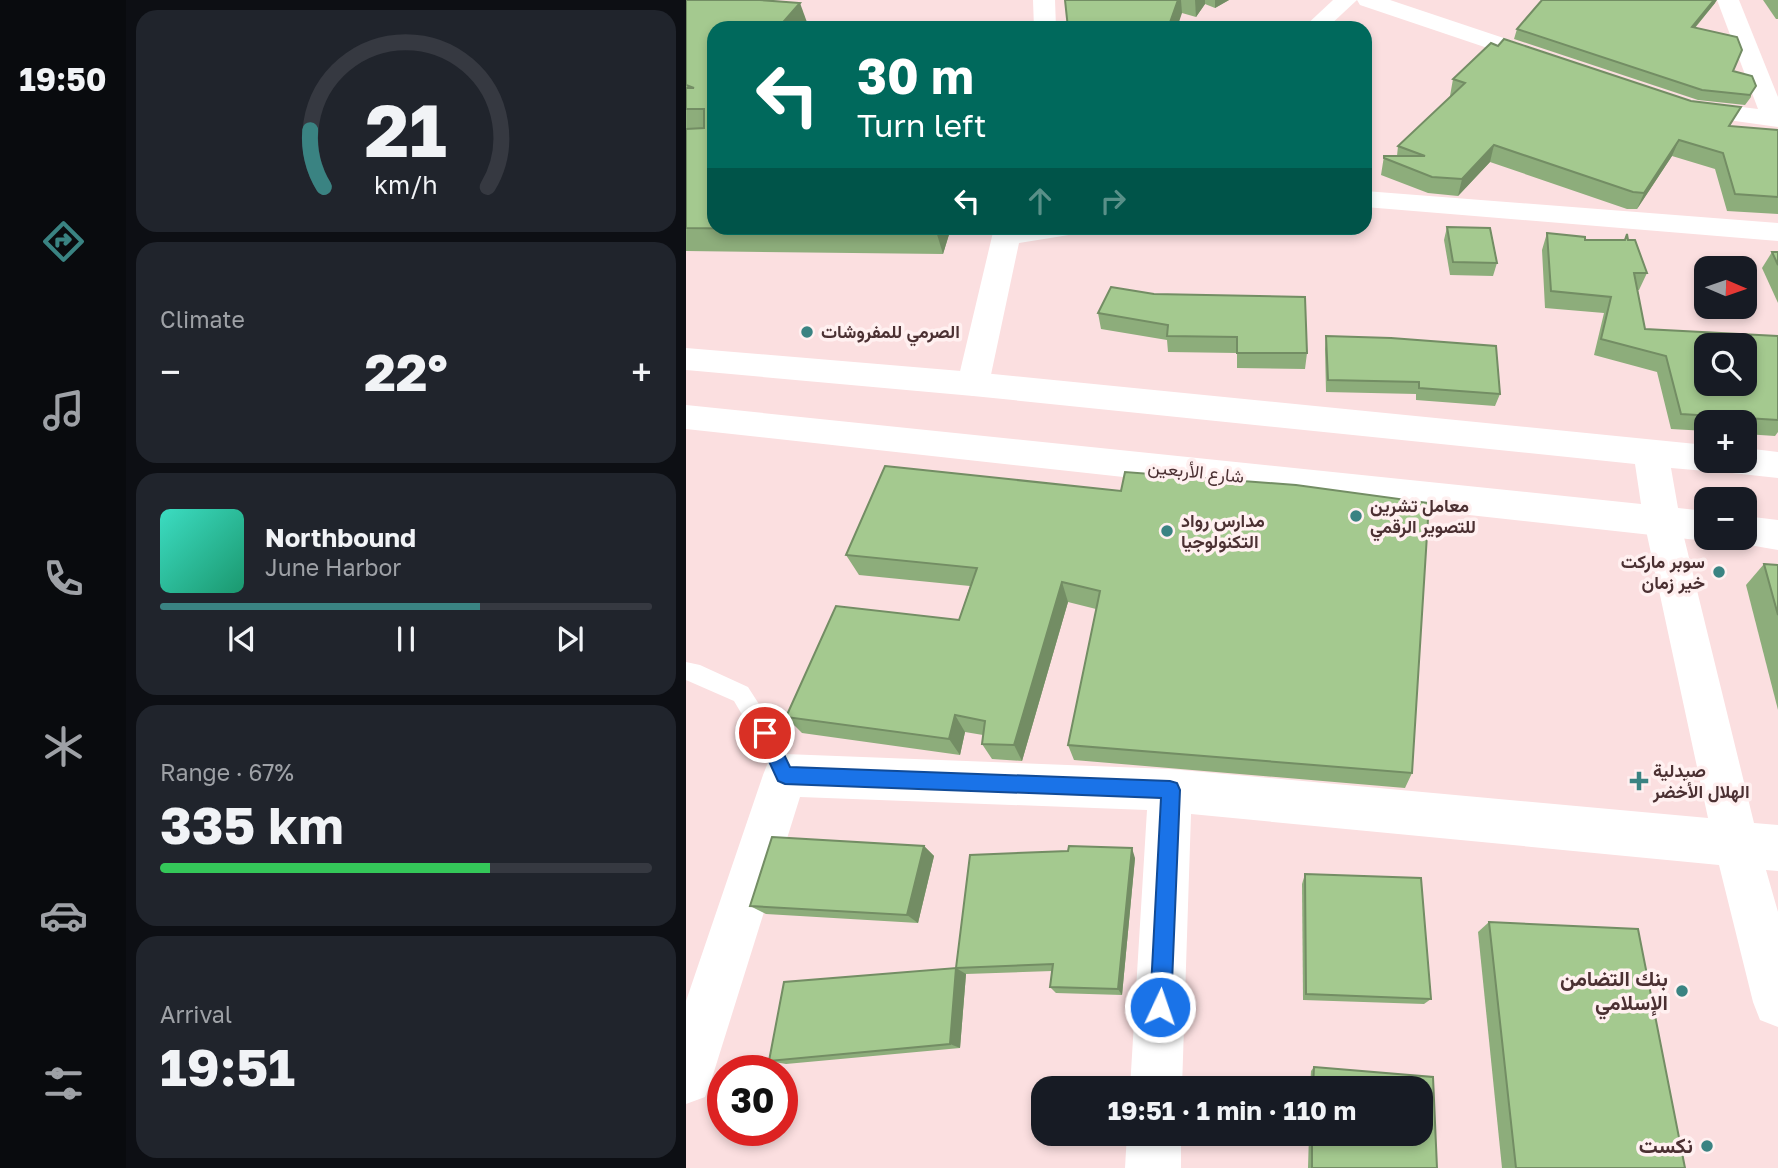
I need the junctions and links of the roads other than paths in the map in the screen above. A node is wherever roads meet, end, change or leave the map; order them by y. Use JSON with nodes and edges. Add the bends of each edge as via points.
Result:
{"nodes":[{"id":1,"x":1044,"y":0,"type":"edge"},
{"id":2,"x":1346,"y":0,"type":"edge"},
{"id":3,"x":1368,"y":0,"type":"edge"},
{"id":4,"x":1728,"y":0,"type":"edge"},
{"id":5,"x":1045,"y":21,"type":"edge"},
{"id":6,"x":1322,"y":21,"type":"edge"},
{"id":7,"x":1577,"y":70,"type":"edge"},
{"id":8,"x":1668,"y":101,"type":"edge"},
{"id":9,"x":1776,"y":119,"type":"edge"},
{"id":10,"x":1372,"y":200,"type":"edge"},
{"id":11,"x":1778,"y":232,"type":"edge"},
{"id":12,"x":1006,"y":235,"type":"edge"},
{"id":13,"x":686,"y":359,"type":"edge"},
{"id":14,"x":973,"y":384,"type":"junction"},
{"id":15,"x":686,"y":417,"type":"edge"},
{"id":16,"x":728,"y":422,"type":"junction"},
{"id":17,"x":686,"y":433,"type":"edge"},
{"id":18,"x":1651,"y":452,"type":"junction"},
{"id":19,"x":1694,"y":457,"type":"edge"},
{"id":20,"x":1757,"y":463,"type":"edge"},
{"id":21,"x":1778,"y":465,"type":"edge"},
{"id":22,"x":1662,"y":521,"type":"junction"},
{"id":23,"x":1694,"y":525,"type":"edge"},
{"id":24,"x":1757,"y":532,"type":"edge"},
{"id":25,"x":1778,"y":535,"type":"edge"},
{"id":26,"x":686,"y":671,"type":"edge"},
{"id":27,"x":785,"y":775,"type":"junction"},
{"id":28,"x":1170,"y":790,"type":"junction"},
{"id":29,"x":1757,"y":846,"type":"edge"},
{"id":30,"x":1778,"y":1002,"type":"edge"},
{"id":31,"x":1157,"y":1076,"type":"edge"},
{"id":32,"x":686,"y":1078,"type":"edge"},
{"id":33,"x":1154,"y":1146,"type":"edge"},
{"id":34,"x":1153,"y":1168,"type":"edge"}],
"edges":[{"from":1,"to":5,"type":"street"},
{"from":2,"to":6,"type":"street"},
{"from":3,"to":7,"type":"street"},
{"from":4,"to":9,"type":"street"},
{"from":8,"to":9,"type":"street","via":[[1694,110]]},
{"from":10,"to":11,"type":"street"},
{"from":12,"to":14,"type":"street"},
{"from":13,"to":14,"type":"street"},
{"from":14,"to":18,"type":"street"},
{"from":15,"to":16,"type":"street","name":"شارع الأربعين"},
{"from":16,"to":17,"type":"street"},
{"from":16,"to":22,"type":"street","name":"شارع الأربعين"},
{"from":18,"to":19,"type":"street"},
{"from":18,"to":22,"type":"street"},
{"from":20,"to":21,"type":"street"},
{"from":22,"to":23,"type":"street","name":"شارع الأربعين"},
{"from":22,"to":29,"type":"street"},
{"from":24,"to":25,"type":"street"},
{"from":26,"to":27,"type":"lane","via":[[741,694]]},
{"from":27,"to":28,"type":"street"},
{"from":27,"to":32,"type":"street"},
{"from":28,"to":29,"type":"street"},
{"from":28,"to":31,"type":"street"},
{"from":29,"to":30,"type":"street"},
{"from":33,"to":34,"type":"street"}]}
